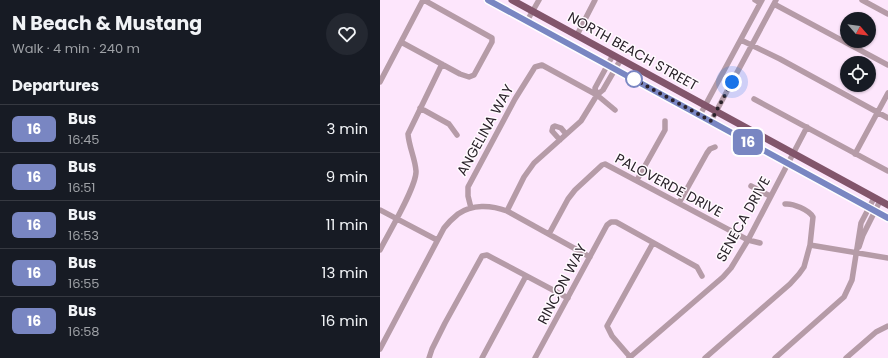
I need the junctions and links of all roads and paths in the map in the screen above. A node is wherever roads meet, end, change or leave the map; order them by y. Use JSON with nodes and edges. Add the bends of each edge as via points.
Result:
{"nodes":[{"id":1,"x":424,"y":0,"type":"edge"},
{"id":2,"x":488,"y":0,"type":"edge"},
{"id":3,"x":512,"y":0,"type":"edge"},
{"id":4,"x":538,"y":0,"type":"edge"},
{"id":5,"x":596,"y":0,"type":"edge"},
{"id":6,"x":862,"y":0,"type":"edge"},
{"id":7,"x":759,"y":1,"type":"edge"},
{"id":8,"x":775,"y":2,"type":"edge"},
{"id":9,"x":533,"y":11,"type":"junction"},
{"id":10,"x":888,"y":14,"type":"edge"},
{"id":11,"x":527,"y":21,"type":"junction"},
{"id":12,"x":577,"y":35,"type":"junction"},
{"id":13,"x":741,"y":40,"type":"junction"},
{"id":14,"x":401,"y":42,"type":"junction"},
{"id":15,"x":752,"y":45,"type":"junction"},
{"id":16,"x":613,"y":55,"type":"junction"},
{"id":17,"x":621,"y":59,"type":"junction"},
{"id":18,"x":442,"y":64,"type":"junction"},
{"id":19,"x":608,"y":65,"type":"junction"},
{"id":20,"x":888,"y":65,"type":"edge"},
{"id":21,"x":615,"y":69,"type":"junction"},
{"id":22,"x":380,"y":82,"type":"edge"},
{"id":23,"x":888,"y":93,"type":"edge"},
{"id":24,"x":596,"y":95,"type":"junction"},
{"id":25,"x":754,"y":99,"type":"dead end"},
{"id":26,"x":705,"y":106,"type":"junction"},
{"id":27,"x":420,"y":108,"type":"junction"},
{"id":28,"x":615,"y":110,"type":"dead end"},
{"id":29,"x":716,"y":112,"type":"junction"},
{"id":30,"x":878,"y":112,"type":"junction"},
{"id":31,"x":700,"y":115,"type":"junction"},
{"id":32,"x":888,"y":118,"type":"edge"},
{"id":33,"x":665,"y":121,"type":"dead end"},
{"id":34,"x":711,"y":121,"type":"junction"},
{"id":35,"x":807,"y":127,"type":"junction"},
{"id":36,"x":566,"y":134,"type":"junction"},
{"id":37,"x":457,"y":135,"type":"dead end"},
{"id":38,"x":560,"y":140,"type":"junction"},
{"id":39,"x":715,"y":147,"type":"dead end"},
{"id":40,"x":793,"y":154,"type":"junction"},
{"id":41,"x":855,"y":154,"type":"junction"},
{"id":42,"x":788,"y":164,"type":"junction"},
{"id":43,"x":888,"y":172,"type":"edge"},
{"id":44,"x":637,"y":180,"type":"junction"},
{"id":45,"x":751,"y":186,"type":"dead end"},
{"id":46,"x":770,"y":196,"type":"junction"},
{"id":47,"x":877,"y":200,"type":"junction"},
{"id":48,"x":679,"y":203,"type":"junction"},
{"id":49,"x":785,"y":204,"type":"dead end"},
{"id":50,"x":888,"y":206,"type":"edge"},
{"id":51,"x":471,"y":208,"type":"junction"},
{"id":52,"x":380,"y":210,"type":"edge"},
{"id":53,"x":872,"y":210,"type":"junction"},
{"id":54,"x":507,"y":211,"type":"junction"},
{"id":55,"x":888,"y":218,"type":"edge"},
{"id":56,"x":397,"y":219,"type":"junction"},
{"id":57,"x":549,"y":234,"type":"junction"},
{"id":58,"x":437,"y":240,"type":"junction"},
{"id":59,"x":748,"y":240,"type":"junction"},
{"id":60,"x":653,"y":242,"type":"junction"},
{"id":61,"x":760,"y":243,"type":"dead end"},
{"id":62,"x":810,"y":245,"type":"junction"},
{"id":63,"x":380,"y":250,"type":"edge"},
{"id":64,"x":857,"y":252,"type":"junction"},
{"id":65,"x":590,"y":257,"type":"junction"},
{"id":66,"x":888,"y":258,"type":"edge"},
{"id":67,"x":526,"y":276,"type":"junction"},
{"id":68,"x":702,"y":276,"type":"dead end"},
{"id":69,"x":568,"y":298,"type":"junction"},
{"id":70,"x":888,"y":326,"type":"edge"},
{"id":71,"x":380,"y":349,"type":"edge"},
{"id":72,"x":430,"y":358,"type":"edge"},
{"id":73,"x":482,"y":358,"type":"edge"},
{"id":74,"x":535,"y":358,"type":"edge"},
{"id":75,"x":630,"y":358,"type":"edge"},
{"id":76,"x":705,"y":358,"type":"edge"},
{"id":77,"x":775,"y":358,"type":"edge"},
{"id":78,"x":846,"y":358,"type":"edge"}],
"edges":[{"from":1,"to":14,"type":"street"},
{"from":1,"to":18,"type":"street","via":[[492,38],[474,75],[466,76]]},
{"from":2,"to":11,"type":"main road","name":"NORTH BEACH STREET"},
{"from":3,"to":9,"type":"main road","name":"NORTH BEACH STREET"},
{"from":4,"to":9,"type":"street"},
{"from":5,"to":12,"type":"street"},
{"from":6,"to":10,"type":"street"},
{"from":7,"to":13,"type":"street"},
{"from":8,"to":15,"type":"street"},
{"from":8,"to":20,"type":"street"},
{"from":9,"to":11,"type":"street"},
{"from":9,"to":12,"type":"main road","name":"NORTH BEACH STREET"},
{"from":11,"to":19,"type":"main road","name":"NORTH BEACH STREET"},
{"from":12,"to":16,"type":"main road","name":"NORTH BEACH STREET"},
{"from":13,"to":15,"type":"street"},
{"from":13,"to":26,"type":"street"},
{"from":14,"to":18,"type":"street"},
{"from":14,"to":22,"type":"street"},
{"from":15,"to":29,"type":"street"},
{"from":15,"to":30,"type":"street"},
{"from":16,"to":17,"type":"main road","name":"NORTH BEACH STREET"},
{"from":16,"to":19,"type":"street"},
{"from":17,"to":21,"type":"street"},
{"from":17,"to":26,"type":"main road","name":"NORTH BEACH STREET"},
{"from":18,"to":27,"type":"street"},
{"from":19,"to":21,"type":"main road","name":"NORTH BEACH STREET"},
{"from":19,"to":24,"type":"street","via":[[595,88]]},
{"from":21,"to":24,"type":"street","via":[[603,90]]},
{"from":21,"to":31,"type":"main road","name":"NORTH BEACH STREET"},
{"from":23,"to":30,"type":"street"},
{"from":24,"to":28,"type":"street"},
{"from":24,"to":36,"type":"street","via":[[581,121]]},
{"from":24,"to":51,"type":"street","name":"ANGELINA WAY","via":[[542,65],[535,67],[468,187]]},
{"from":25,"to":35,"type":"street"},
{"from":26,"to":29,"type":"main road","name":"NORTH BEACH STREET"},
{"from":26,"to":31,"type":"street"},
{"from":27,"to":37,"type":"street","via":[[449,124]]},
{"from":27,"to":56,"type":"street","via":[[408,134],[416,177]]},
{"from":29,"to":34,"type":"street"},
{"from":29,"to":40,"type":"main road","name":"NORTH BEACH STREET"},
{"from":30,"to":32,"type":"street"},
{"from":30,"to":41,"type":"street"},
{"from":31,"to":34,"type":"main road","name":"NORTH BEACH STREET"},
{"from":33,"to":44,"type":"street","via":[[665,130]]},
{"from":34,"to":42,"type":"main road","name":"NORTH BEACH STREET"},
{"from":35,"to":40,"type":"street","name":"SENECA DRIVE"},
{"from":35,"to":41,"type":"street"},
{"from":36,"to":38,"type":"street"},
{"from":36,"to":38,"type":"street","via":[[561,128],[553,127],[552,131]]},
{"from":38,"to":54,"type":"street","via":[[534,163]]},
{"from":39,"to":48,"type":"street","via":[[706,153]]},
{"from":40,"to":42,"type":"street","name":"SENECA DRIVE"},
{"from":40,"to":47,"type":"main road","name":"NORTH BEACH STREET"},
{"from":41,"to":43,"type":"street"},
{"from":42,"to":46,"type":"street","name":"SENECA DRIVE"},
{"from":42,"to":53,"type":"main road","name":"NORTH BEACH STREET"},
{"from":44,"to":48,"type":"street","name":"PALOVERDE DRIVE"},
{"from":44,"to":57,"type":"street","name":"PALOVERDE DRIVE","via":[[607,164],[602,166],[575,190]]},
{"from":45,"to":46,"type":"street"},
{"from":46,"to":59,"type":"street","name":"SENECA DRIVE"},
{"from":47,"to":50,"type":"main road","name":"NORTH BEACH STREET"},
{"from":47,"to":53,"type":"street"},
{"from":48,"to":59,"type":"street","name":"PALOVERDE DRIVE"},
{"from":49,"to":62,"type":"street","via":[[795,205],[813,217]]},
{"from":51,"to":54,"type":"street","via":[[496,207]]},
{"from":51,"to":58,"type":"street","via":[[458,214],[444,228]]},
{"from":52,"to":56,"type":"street"},
{"from":53,"to":55,"type":"main road","name":"NORTH BEACH STREET"},
{"from":53,"to":64,"type":"street","via":[[861,223]]},
{"from":54,"to":57,"type":"street"},
{"from":56,"to":58,"type":"street"},
{"from":56,"to":63,"type":"street"},
{"from":57,"to":65,"type":"street"},
{"from":58,"to":71,"type":"street"},
{"from":59,"to":61,"type":"street","name":"PALOVERDE DRIVE"},
{"from":59,"to":75,"type":"street","name":"SENECA DRIVE","via":[[723,277]]},
{"from":60,"to":65,"type":"street","name":"RINCON WAY","via":[[616,222],[611,222]]},
{"from":60,"to":68,"type":"street","via":[[697,266]]},
{"from":60,"to":75,"type":"street","via":[[607,326],[608,331]]},
{"from":62,"to":64,"type":"street"},
{"from":62,"to":76,"type":"street","via":[[804,267],[796,279]]},
{"from":64,"to":66,"type":"street"},
{"from":64,"to":77,"type":"street","via":[[852,280],[844,297]]},
{"from":65,"to":69,"type":"street","name":"RINCON WAY"},
{"from":67,"to":69,"type":"street"},
{"from":67,"to":72,"type":"street","via":[[487,255],[482,256],[432,349]]},
{"from":67,"to":73,"type":"street"},
{"from":69,"to":74,"type":"street","name":"RINCON WAY"},
{"from":70,"to":78,"type":"street","via":[[876,332]]}]}
